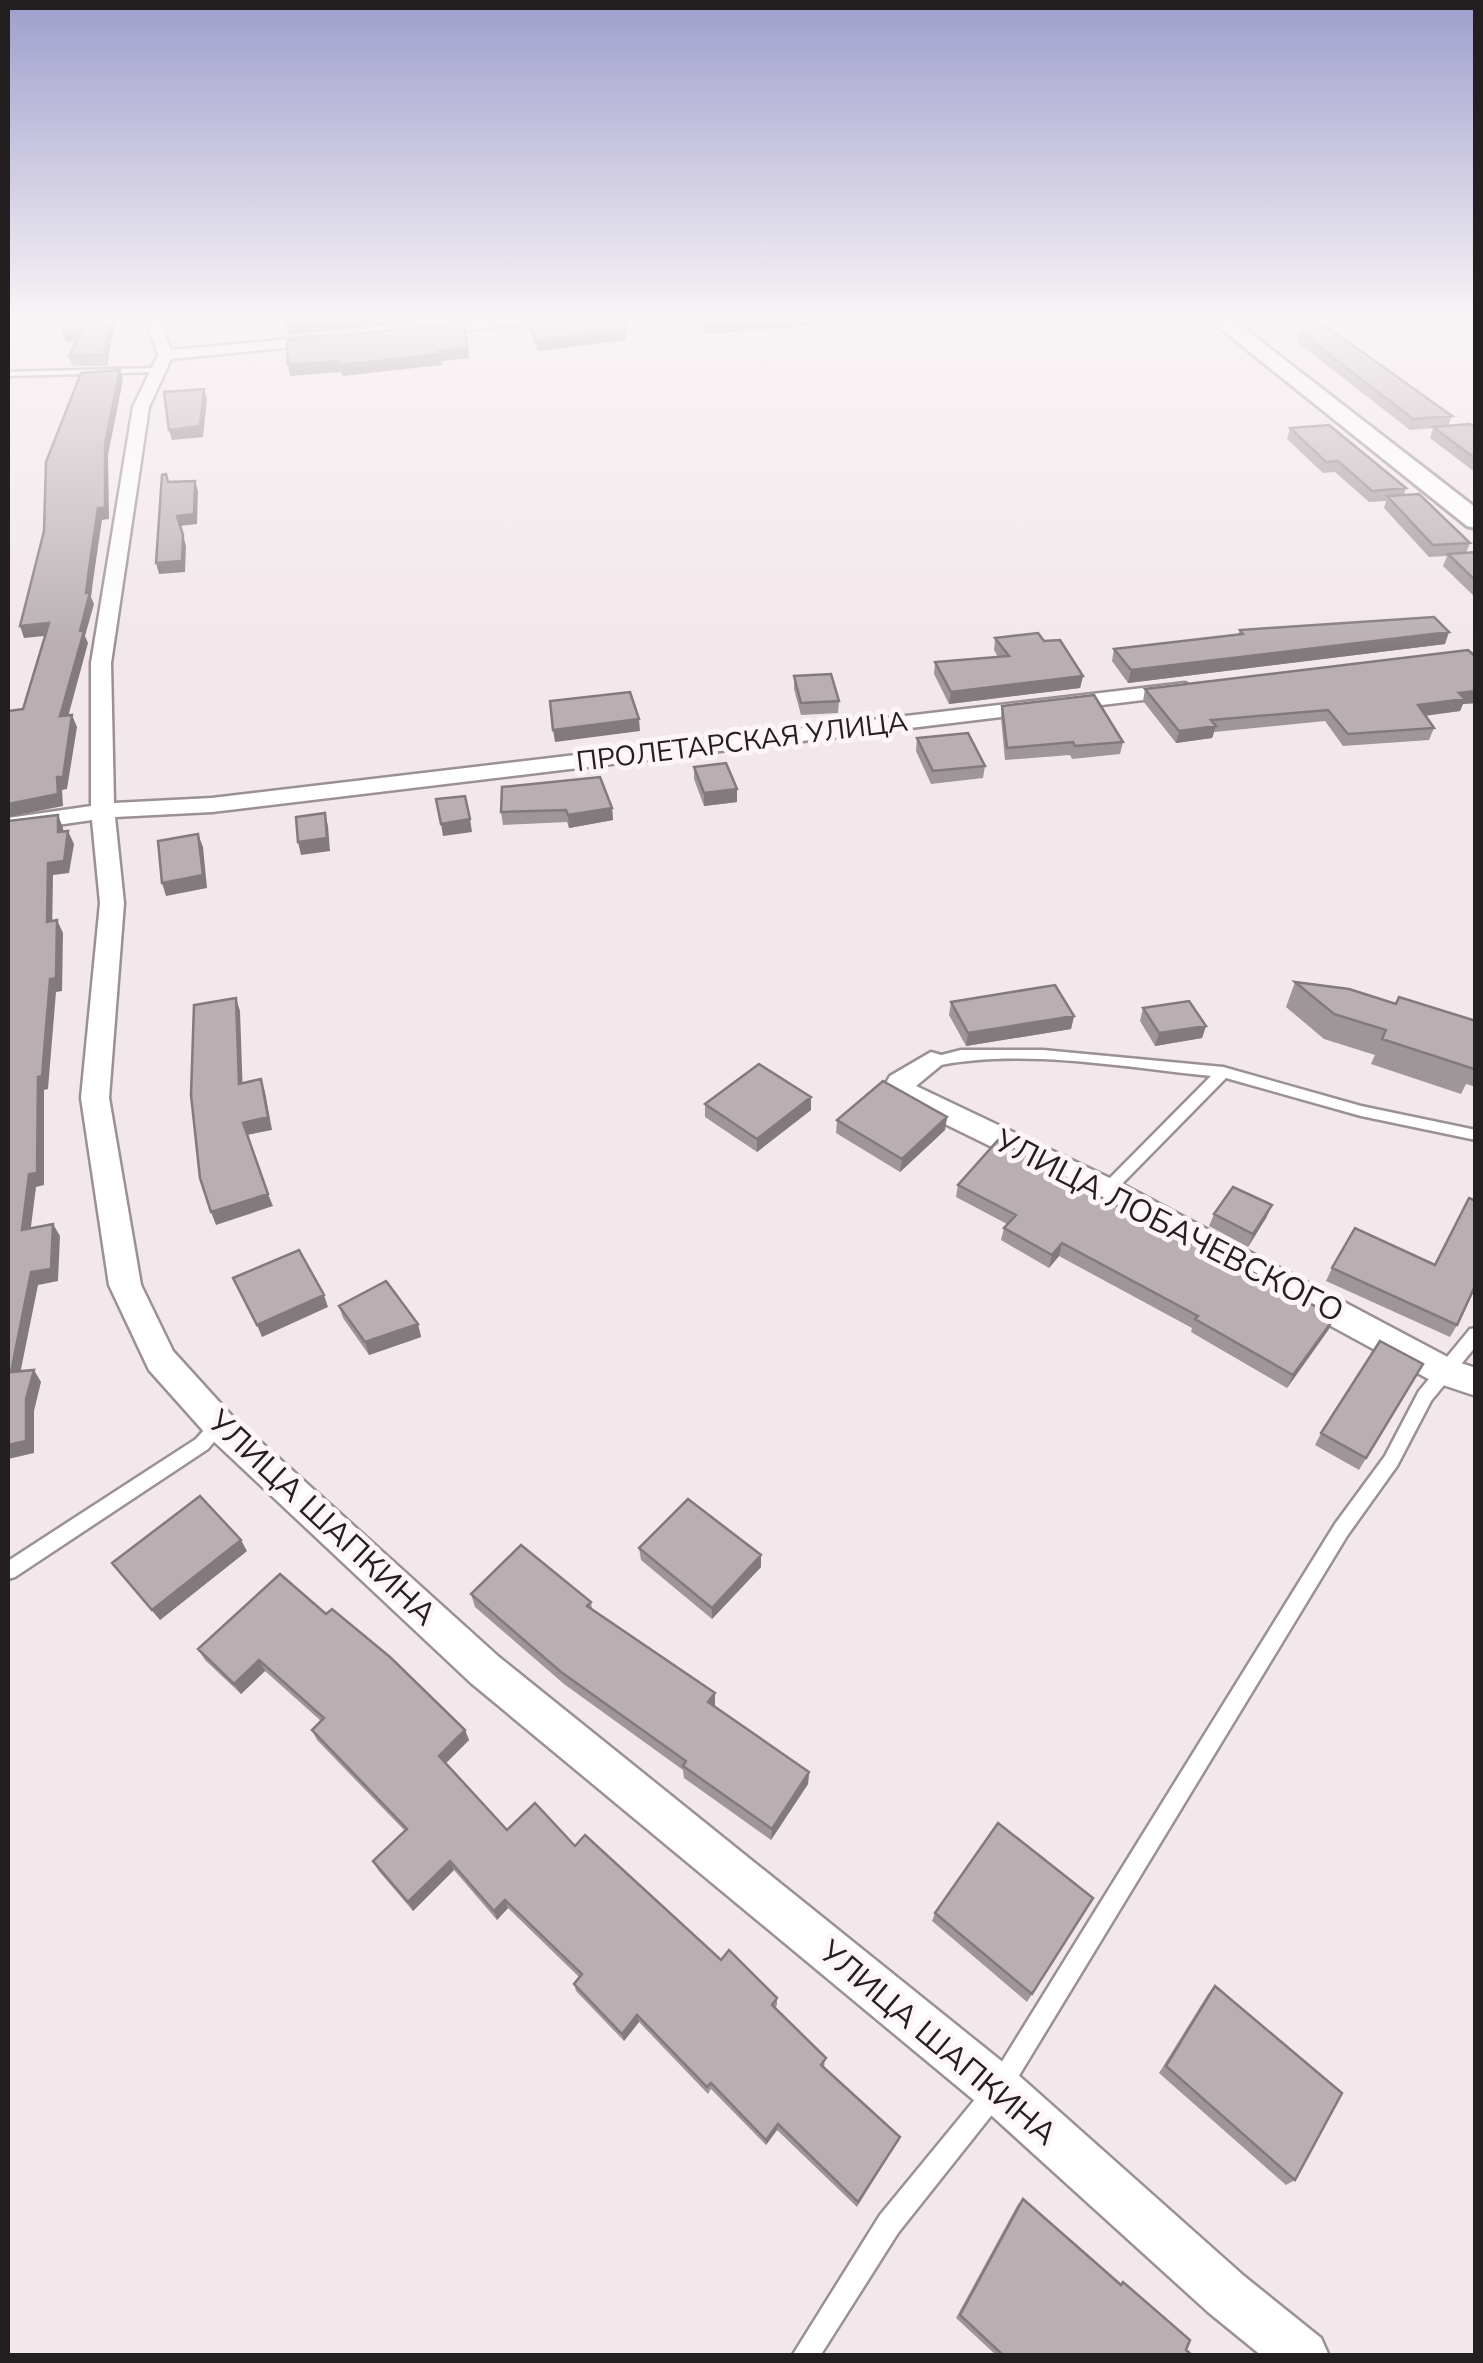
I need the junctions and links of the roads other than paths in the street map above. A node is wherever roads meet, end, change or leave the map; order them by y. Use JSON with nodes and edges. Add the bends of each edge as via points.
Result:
{"nodes":[{"id":1,"x":136,"y":429,"type":"edge"},
{"id":2,"x":1360,"y":429,"type":"edge"},
{"id":3,"x":1476,"y":520,"type":"edge"},
{"id":4,"x":1204,"y":686,"type":"edge"},
{"id":5,"x":103,"y":810,"type":"junction"},
{"id":6,"x":8,"y":825,"type":"edge"},
{"id":7,"x":931,"y":1062,"type":"joint"},
{"id":8,"x":1223,"y":1072,"type":"junction"},
{"id":9,"x":1476,"y":1136,"type":"edge"},
{"id":10,"x":1107,"y":1190,"type":"junction"},
{"id":11,"x":1476,"y":1334,"type":"edge"},
{"id":12,"x":1461,"y":1377,"type":"edge"},
{"id":13,"x":219,"y":1425,"type":"junction"},
{"id":14,"x":8,"y":1571,"type":"edge"},
{"id":15,"x":998,"y":2089,"type":"junction"},
{"id":16,"x":805,"y":2356,"type":"edge"},
{"id":17,"x":1302,"y":2356,"type":"edge"}],
"edges":[{"from":1,"to":5,"type":"street","name":"УЛИЦА ШАПКИНА","via":[[101,664]]},
{"from":2,"to":3,"type":"main road"},
{"from":4,"to":5,"type":"street","name":"ПРОЛЕТАРСКАЯ УЛИЦА","via":[[212,805]]},
{"from":5,"to":6,"type":"street","name":"ПРОЛЕТАРСКАЯ УЛИЦА"},
{"from":5,"to":13,"type":"street","name":"УЛИЦА ШАПКИНА","via":[[112,903],[95,1098],[125,1285],[161,1360]]},
{"from":7,"to":8,"type":"lane","via":[[961,1055],[1043,1055]]},
{"from":7,"to":10,"type":"street","name":"УЛИЦА ЛОБАЧЕВСКОГО","via":[[900,1083],[904,1092]]},
{"from":8,"to":9,"type":"lane"},
{"from":8,"to":10,"type":"lane"},
{"from":10,"to":12,"type":"street","name":"УЛИЦА ЛОБАЧЕВСКОГО"},
{"from":11,"to":12,"type":"lane"},
{"from":12,"to":15,"type":"lane","via":[[1426,1396]]},
{"from":13,"to":14,"type":"lane","via":[[202,1444]]},
{"from":13,"to":15,"type":"street","name":"УЛИЦА ШАПКИНА","via":[[485,1670]]},
{"from":15,"to":16,"type":"lane","via":[[889,2224]]},
{"from":15,"to":17,"type":"street","name":"УЛИЦА ШАПКИНА"}]}
